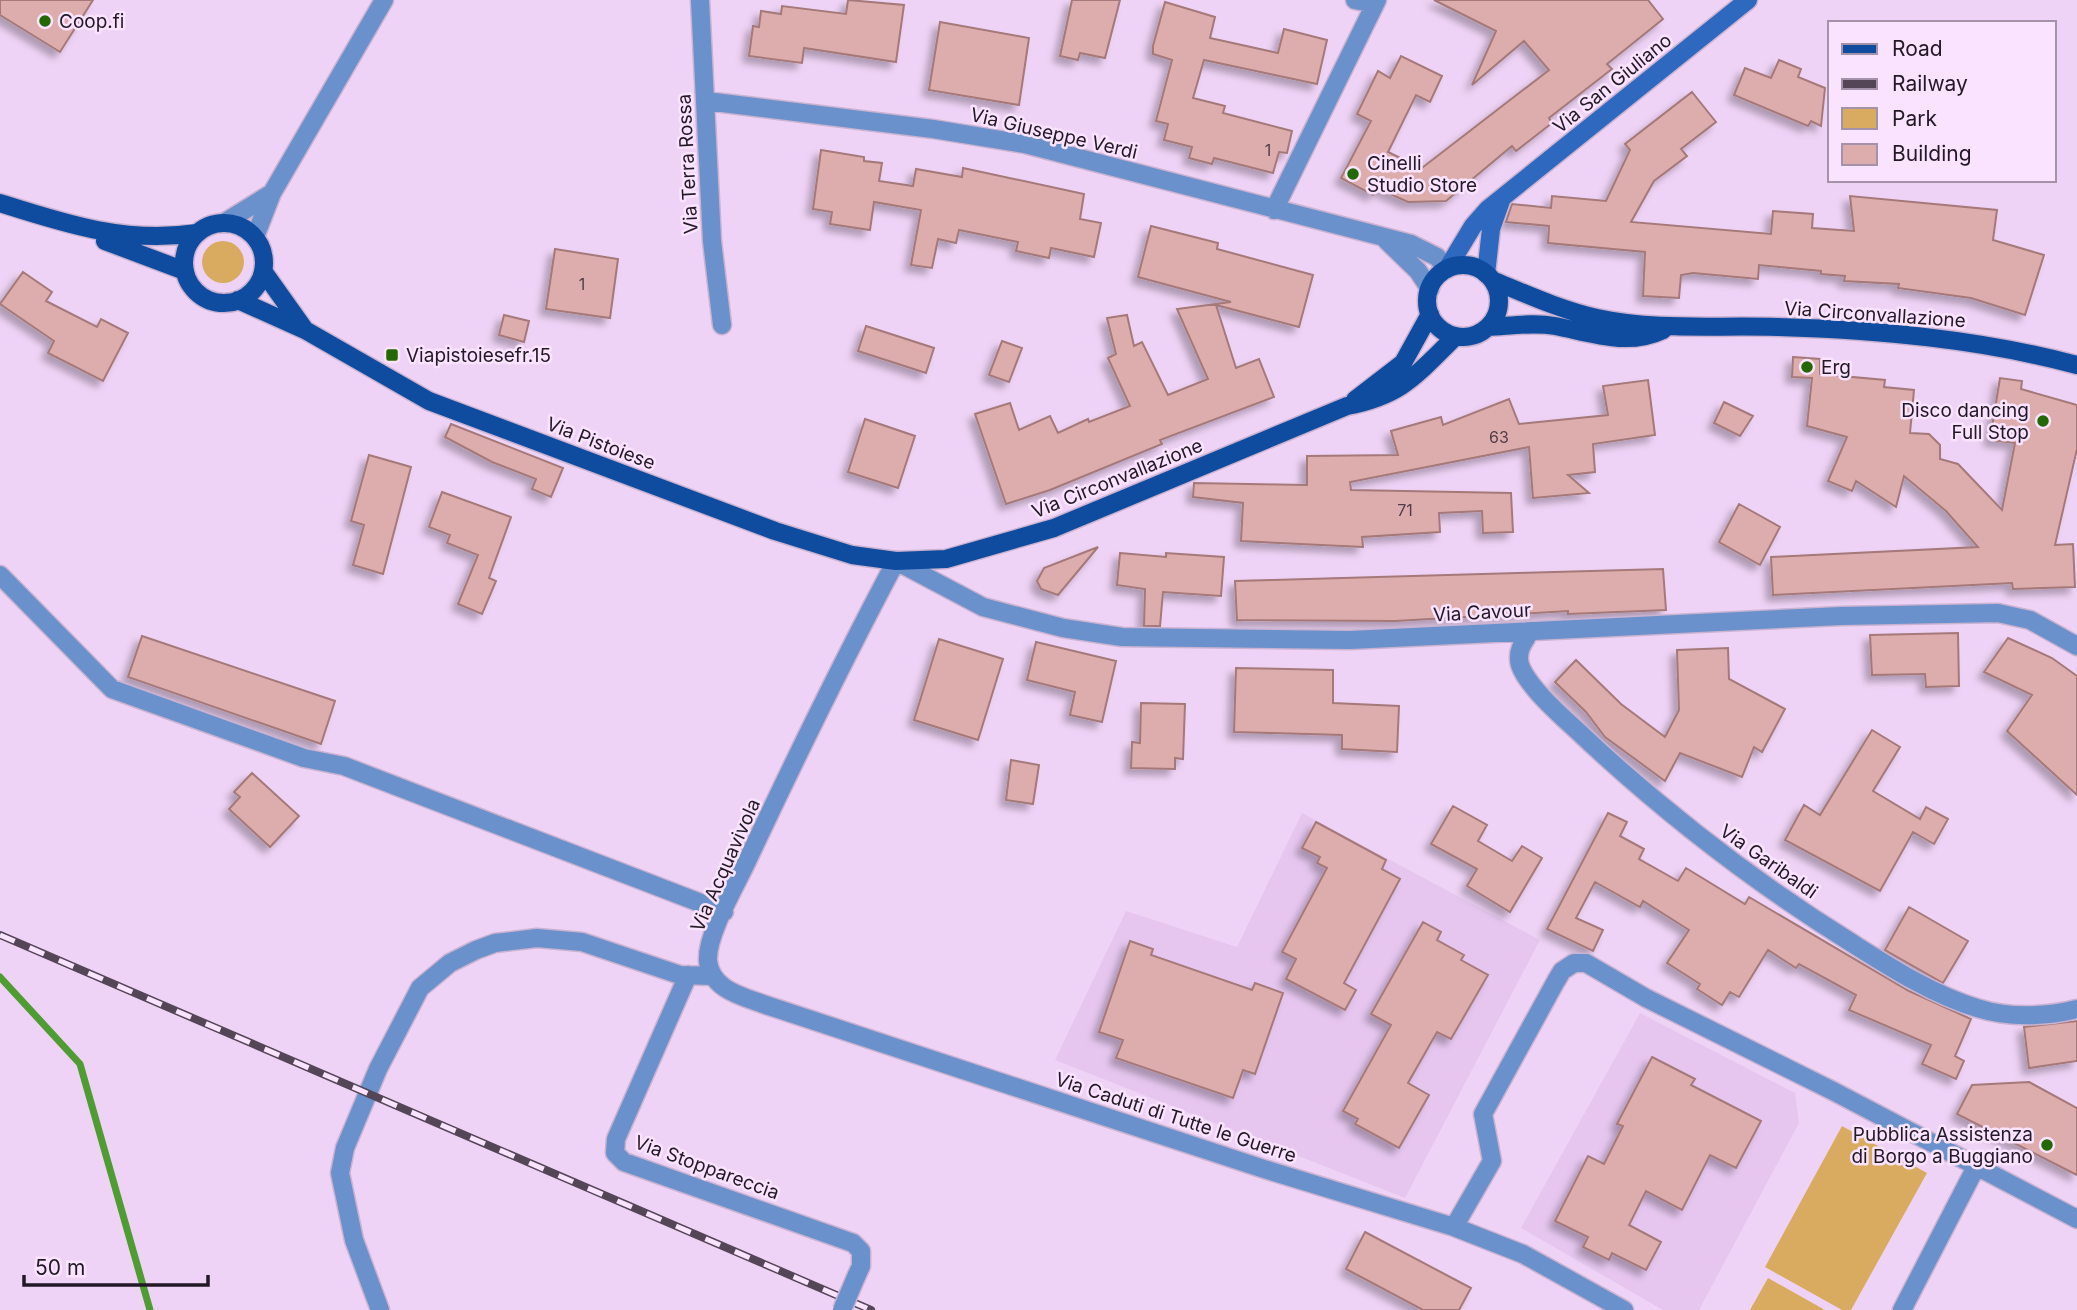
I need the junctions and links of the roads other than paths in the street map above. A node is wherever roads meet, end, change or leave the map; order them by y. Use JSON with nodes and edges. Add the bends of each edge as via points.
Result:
{"nodes":[{"id":1,"x":384,"y":0,"type":"edge"},
{"id":2,"x":700,"y":0,"type":"edge"},
{"id":3,"x":1355,"y":0,"type":"edge"},
{"id":4,"x":1748,"y":0,"type":"edge"},
{"id":5,"x":1376,"y":2,"type":"edge"},
{"id":6,"x":706,"y":101,"type":"junction"},
{"id":7,"x":272,"y":193,"type":"junction"},
{"id":8,"x":1502,"y":198,"type":"junction"},
{"id":9,"x":0,"y":203,"type":"edge"},
{"id":10,"x":1274,"y":210,"type":"junction"},
{"id":11,"x":224,"y":223,"type":"junction"},
{"id":12,"x":83,"y":230,"type":"junction"},
{"id":13,"x":197,"y":233,"type":"junction"},
{"id":14,"x":255,"y":237,"type":"junction"},
{"id":15,"x":1385,"y":240,"type":"junction"},
{"id":16,"x":1447,"y":269,"type":"junction"},
{"id":17,"x":185,"y":271,"type":"junction"},
{"id":18,"x":263,"y":271,"type":"junction"},
{"id":19,"x":1489,"y":277,"type":"junction"},
{"id":20,"x":1430,"y":289,"type":"junction"},
{"id":21,"x":238,"y":300,"type":"junction"},
{"id":22,"x":1430,"y":314,"type":"junction"},
{"id":23,"x":723,"y":325,"type":"dead end"},
{"id":24,"x":1489,"y":327,"type":"junction"},
{"id":25,"x":1666,"y":329,"type":"junction"},
{"id":26,"x":305,"y":330,"type":"junction"},
{"id":27,"x":1456,"y":336,"type":"junction"},
{"id":28,"x":2077,"y":365,"type":"edge"},
{"id":29,"x":1347,"y":406,"type":"junction"},
{"id":30,"x":896,"y":561,"type":"junction"},
{"id":31,"x":0,"y":575,"type":"edge"},
{"id":32,"x":1531,"y":631,"type":"junction"},
{"id":33,"x":2077,"y":646,"type":"edge"},
{"id":34,"x":724,"y":912,"type":"junction"},
{"id":35,"x":688,"y":975,"type":"junction"},
{"id":36,"x":712,"y":976,"type":"junction"},
{"id":37,"x":2077,"y":1009,"type":"edge"},
{"id":38,"x":1976,"y":1167,"type":"junction"},
{"id":39,"x":2077,"y":1219,"type":"edge"},
{"id":40,"x":1454,"y":1227,"type":"junction"},
{"id":41,"x":380,"y":1310,"type":"edge"},
{"id":42,"x":842,"y":1310,"type":"edge"},
{"id":43,"x":1624,"y":1310,"type":"edge"},
{"id":44,"x":1902,"y":1310,"type":"edge"}],
"edges":[{"from":1,"to":7,"type":"street"},
{"from":2,"to":6,"type":"street","name":"Via Terra Rossa"},
{"from":3,"to":5,"type":"street"},
{"from":4,"to":8,"type":"main road","name":"Via San Giuliano"},
{"from":5,"to":10,"type":"street"},
{"from":6,"to":10,"type":"street","name":"Via Giuseppe Verdi","via":[[1025,144]]},
{"from":6,"to":23,"type":"street","name":"Via Terra Rossa","via":[[712,241]]},
{"from":7,"to":11,"type":"street"},
{"from":7,"to":14,"type":"street"},
{"from":8,"to":16,"type":"main road","name":"Via San Giuliano","via":[[1479,219]]},
{"from":8,"to":19,"type":"main road","via":[[1491,229]]},
{"from":9,"to":12,"type":"main road"},
{"from":10,"to":15,"type":"street","name":"Via Giuseppe Verdi"},
{"from":11,"to":13,"type":"main road"},
{"from":11,"to":14,"type":"main road","via":[[241,226]]},
{"from":12,"to":13,"type":"main road","via":[[162,238]]},
{"from":12,"to":17,"type":"main road"},
{"from":13,"to":17,"type":"main road","via":[[187,247]]},
{"from":14,"to":18,"type":"main road","name":"Via Pistoiese","via":[[263,253]]},
{"from":15,"to":16,"type":"street","name":"Via Giuseppe Verdi","via":[[1422,248]]},
{"from":15,"to":20,"type":"street","name":"Via Giuseppe Verdi"},
{"from":16,"to":19,"type":"main road","name":"Via Circonvallazione","via":[[1471,266]]},
{"from":16,"to":20,"type":"main road"},
{"from":17,"to":21,"type":"main road","name":"Via Pistoiese","via":[[201,296],[219,303]]},
{"from":18,"to":21,"type":"main road","via":[[255,289]]},
{"from":18,"to":26,"type":"main road","name":"Via Pistoiese"},
{"from":19,"to":24,"type":"main road","via":[[1499,300]]},
{"from":19,"to":25,"type":"main road","name":"Via Circonvallazione","via":[[1598,319]]},
{"from":20,"to":22,"type":"main road","name":"Via Circonvallazione"},
{"from":21,"to":26,"type":"main road","name":"Via Pistoiese"},
{"from":22,"to":27,"type":"main road","via":[[1443,331]]},
{"from":22,"to":29,"type":"main road","name":"Via Circonvallazione","via":[[1403,363]]},
{"from":24,"to":25,"type":"main road","name":"Via Circonvallazione","via":[[1542,325],[1623,338],[1650,336]]},
{"from":24,"to":27,"type":"main road","name":"Via Circonvallazione","via":[[1475,335]]},
{"from":25,"to":28,"type":"main road","name":"Via Circonvallazione","via":[[1775,327],[1929,336]]},
{"from":26,"to":30,"type":"main road","name":"Via Pistoiese","via":[[429,401],[775,531],[852,555]]},
{"from":27,"to":29,"type":"main road","name":"Via Circonvallazione","via":[[1393,392]]},
{"from":29,"to":30,"type":"main road","name":"Via Circonvallazione","via":[[1054,528],[946,559]]},
{"from":30,"to":32,"type":"street","name":"Via Cavour","via":[[983,607],[1063,628],[1122,637],[1350,640]]},
{"from":30,"to":34,"type":"street","name":"Via Acquavivola","via":[[827,692]]},
{"from":31,"to":34,"type":"street","via":[[112,689],[304,758],[344,766]]},
{"from":32,"to":33,"type":"street","name":"Via Cavour","via":[[1998,613],[2029,620]]},
{"from":32,"to":37,"type":"street","name":"Via Garibaldi","via":[[1520,648],[1520,663],[1557,710],[1695,834],[1767,888],[1882,962],[1978,1009],[2034,1015]]},
{"from":34,"to":36,"type":"street","name":"Via Acquavivola","via":[[708,960]]},
{"from":35,"to":36,"type":"street"},
{"from":35,"to":41,"type":"street","via":[[582,942],[537,938],[475,950],[450,963],[420,988],[378,1069],[345,1148],[340,1173],[354,1240]]},
{"from":35,"to":42,"type":"street","name":"Via Stoppareccia","bridge":true,"via":[[616,1139],[615,1153],[624,1162],[853,1243],[861,1251],[861,1266]]},
{"from":36,"to":40,"type":"street","name":"Via Caduti di Tutte le Guerre","via":[[729,990],[763,1004]]},
{"from":38,"to":39,"type":"street"},
{"from":38,"to":40,"type":"street","via":[[1586,964],[1574,963],[1562,971],[1483,1114],[1492,1161]]},
{"from":38,"to":44,"type":"street"},
{"from":40,"to":43,"type":"street","name":"Via Caduti di Tutte le Guerre","via":[[1523,1254]]}]}
